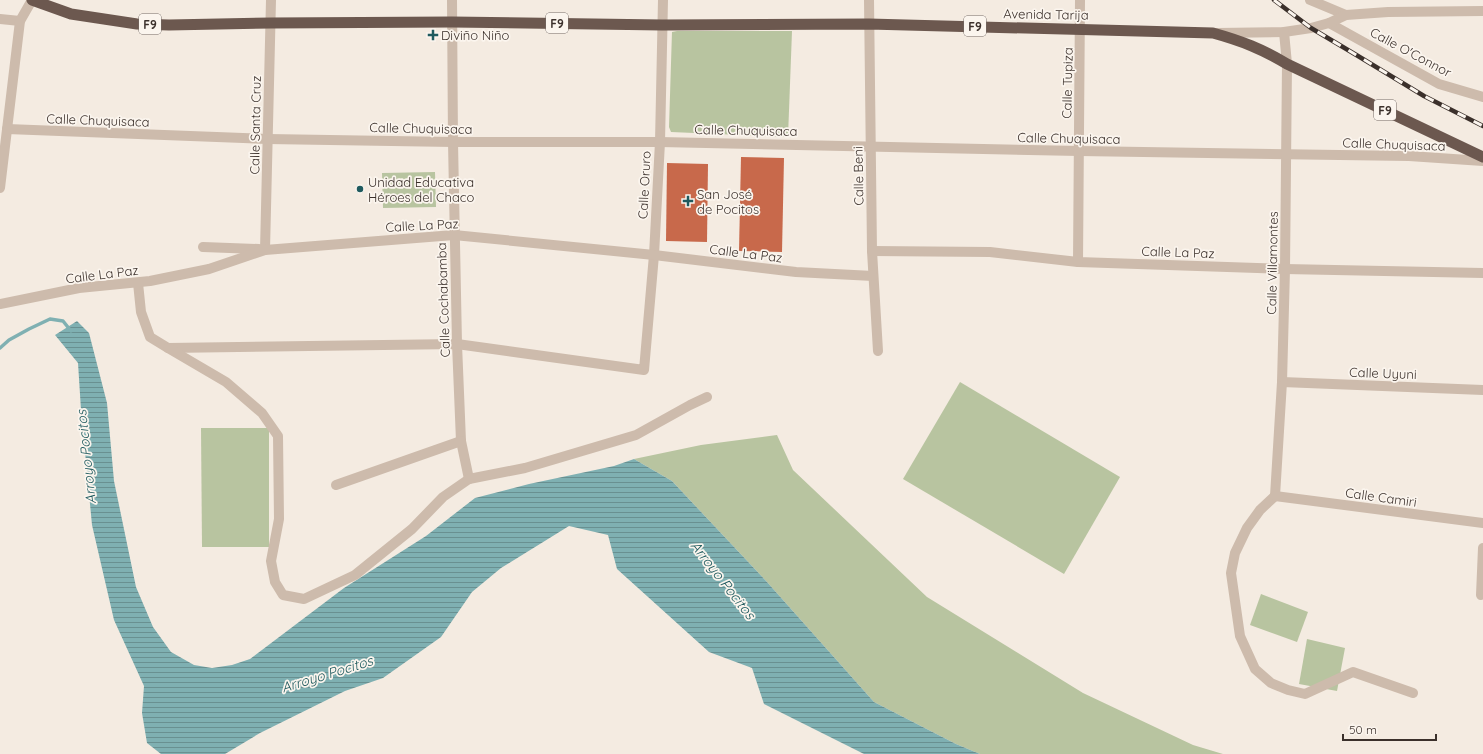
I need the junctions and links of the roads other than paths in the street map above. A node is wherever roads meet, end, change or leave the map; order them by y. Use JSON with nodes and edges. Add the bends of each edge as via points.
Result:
{"nodes":[{"id":1,"x":32,"y":0,"type":"edge"},
{"id":2,"x":270,"y":0,"type":"edge"},
{"id":3,"x":452,"y":0,"type":"edge"},
{"id":4,"x":662,"y":0,"type":"edge"},
{"id":5,"x":869,"y":0,"type":"edge"},
{"id":6,"x":1080,"y":0,"type":"edge"},
{"id":7,"x":1310,"y":0,"type":"edge"},
{"id":8,"x":1483,"y":11,"type":"edge"},
{"id":9,"x":1346,"y":15,"type":"junction"},
{"id":10,"x":0,"y":19,"type":"edge"},
{"id":11,"x":20,"y":21,"type":"junction"},
{"id":12,"x":452,"y":22,"type":"junction"},
{"id":13,"x":271,"y":23,"type":"junction"},
{"id":14,"x":1329,"y":23,"type":"junction"},
{"id":15,"x":869,"y":24,"type":"junction"},
{"id":16,"x":662,"y":25,"type":"junction"},
{"id":17,"x":1080,"y":29,"type":"junction"},
{"id":18,"x":1284,"y":32,"type":"junction"},
{"id":19,"x":1213,"y":33,"type":"junction"},
{"id":20,"x":1287,"y":64,"type":"junction"},
{"id":21,"x":1483,"y":97,"type":"edge"},
{"id":22,"x":8,"y":129,"type":"junction"},
{"id":23,"x":268,"y":139,"type":"junction"},
{"id":24,"x":453,"y":142,"type":"junction"},
{"id":25,"x":660,"y":142,"type":"junction"},
{"id":26,"x":870,"y":147,"type":"junction"},
{"id":27,"x":1079,"y":151,"type":"junction"},
{"id":28,"x":1287,"y":154,"type":"junction"},
{"id":29,"x":1483,"y":157,"type":"edge"},
{"id":30,"x":1483,"y":161,"type":"edge"},
{"id":31,"x":0,"y":188,"type":"edge"},
{"id":32,"x":454,"y":235,"type":"junction"},
{"id":33,"x":203,"y":247,"type":"dead end"},
{"id":34,"x":265,"y":250,"type":"junction"},
{"id":35,"x":872,"y":251,"type":"junction"},
{"id":36,"x":654,"y":255,"type":"junction"},
{"id":37,"x":1078,"y":262,"type":"junction"},
{"id":38,"x":1285,"y":269,"type":"junction"},
{"id":39,"x":1483,"y":273,"type":"edge"},
{"id":40,"x":873,"y":276,"type":"junction"},
{"id":41,"x":138,"y":283,"type":"junction"},
{"id":42,"x":0,"y":304,"type":"edge"},
{"id":43,"x":457,"y":344,"type":"junction"},
{"id":44,"x":168,"y":348,"type":"junction"},
{"id":45,"x":878,"y":352,"type":"dead end"},
{"id":46,"x":1282,"y":382,"type":"junction"},
{"id":47,"x":1483,"y":390,"type":"edge"},
{"id":48,"x":707,"y":397,"type":"dead end"},
{"id":49,"x":461,"y":440,"type":"junction"},
{"id":50,"x":469,"y":479,"type":"junction"},
{"id":51,"x":336,"y":485,"type":"dead end"},
{"id":52,"x":1275,"y":496,"type":"junction"},
{"id":53,"x":1483,"y":523,"type":"edge"},
{"id":54,"x":1483,"y":548,"type":"edge"},
{"id":55,"x":1481,"y":595,"type":"dead end"},
{"id":56,"x":1413,"y":693,"type":"dead end"}],
"edges":[{"from":1,"to":11,"type":"street"},
{"from":1,"to":13,"type":"highway","name":"Avenida Tarija","number":"F9","via":[[71,14],[137,24]]},
{"from":2,"to":13,"type":"street","name":"Calle Santa Cruz"},
{"from":3,"to":12,"type":"street","name":"Calle Cochabamba"},
{"from":4,"to":16,"type":"street","name":"Calle Oruro"},
{"from":5,"to":15,"type":"street","name":"Calle Beni"},
{"from":6,"to":17,"type":"street","name":"Calle Tupiza"},
{"from":7,"to":9,"type":"street"},
{"from":8,"to":9,"type":"street"},
{"from":9,"to":14,"type":"street"},
{"from":10,"to":11,"type":"street"},
{"from":11,"to":22,"type":"street"},
{"from":12,"to":13,"type":"highway","name":"Avenida Tarija","number":"F9"},
{"from":12,"to":16,"type":"highway","name":"Avenida Tarija","number":"F9"},
{"from":12,"to":24,"type":"street","name":"Calle Cochabamba"},
{"from":13,"to":23,"type":"street","name":"Calle Santa Cruz"},
{"from":14,"to":18,"type":"street"},
{"from":14,"to":21,"type":"street","name":"Calle O'Connor","via":[[1439,84]]},
{"from":15,"to":16,"type":"highway","name":"Avenida Tarija","number":"F9"},
{"from":15,"to":17,"type":"highway","name":"Avenida Tarija","number":"F9"},
{"from":15,"to":26,"type":"street","name":"Calle Beni"},
{"from":16,"to":25,"type":"street","name":"Calle Oruro"},
{"from":17,"to":19,"type":"highway","name":"Avenida Tarija","number":"F9"},
{"from":17,"to":27,"type":"street","name":"Calle Tupiza"},
{"from":18,"to":19,"type":"street"},
{"from":18,"to":20,"type":"street","name":"Calle Villamontes"},
{"from":19,"to":20,"type":"highway","name":"Avenida Tarija","number":"F9","via":[[1241,40]]},
{"from":20,"to":28,"type":"street","name":"Calle Villamontes"},
{"from":20,"to":29,"type":"highway","name":"Avenida Tarija","number":"F9"},
{"from":22,"to":23,"type":"street","name":"Calle Chuquisaca"},
{"from":22,"to":31,"type":"street"},
{"from":23,"to":24,"type":"street","name":"Calle Chuquisaca"},
{"from":23,"to":34,"type":"street","name":"Calle Santa Cruz"},
{"from":24,"to":25,"type":"street","name":"Calle Chuquisaca"},
{"from":24,"to":32,"type":"street","name":"Calle Cochabamba"},
{"from":25,"to":26,"type":"street","name":"Calle Chuquisaca"},
{"from":25,"to":36,"type":"street","name":"Calle Oruro"},
{"from":26,"to":27,"type":"street","name":"Calle Chuquisaca"},
{"from":26,"to":35,"type":"street","name":"Calle Beni"},
{"from":27,"to":28,"type":"street","name":"Calle Chuquisaca"},
{"from":27,"to":37,"type":"street","name":"Calle Tupiza"},
{"from":28,"to":30,"type":"street","name":"Calle Chuquisaca","via":[[1410,156]]},
{"from":28,"to":38,"type":"street","name":"Calle Villamontes"},
{"from":32,"to":34,"type":"street","name":"Calle La Paz"},
{"from":32,"to":36,"type":"street","name":"Calle La Paz"},
{"from":32,"to":43,"type":"street","name":"Calle Cochabamba"},
{"from":33,"to":34,"type":"street"},
{"from":34,"to":41,"type":"street","name":"Calle La Paz","via":[[209,269]]},
{"from":35,"to":37,"type":"street","name":"Calle La Paz","via":[[990,252]]},
{"from":35,"to":40,"type":"street","name":"Calle Beni"},
{"from":36,"to":40,"type":"street","name":"Calle La Paz","via":[[796,272]]},
{"from":36,"to":43,"type":"street","name":"Calle Oruro","via":[[644,370]]},
{"from":37,"to":38,"type":"street","name":"Calle La Paz"},
{"from":38,"to":39,"type":"street","name":"Calle La Paz"},
{"from":38,"to":46,"type":"street","name":"Calle Villamontes"},
{"from":40,"to":45,"type":"street","name":"Calle Beni"},
{"from":41,"to":42,"type":"street","name":"Calle La Paz","via":[[80,288]]},
{"from":41,"to":44,"type":"street","via":[[141,312],[150,337]]},
{"from":43,"to":44,"type":"street"},
{"from":43,"to":49,"type":"street","name":"Calle Cochabamba"},
{"from":44,"to":50,"type":"street","via":[[226,382],[262,413],[278,436],[278,519],[271,562],[275,582],[284,595],[304,599],[356,575],[412,528],[443,497]]},
{"from":46,"to":47,"type":"street","name":"Calle Uyuni"},
{"from":46,"to":52,"type":"street","name":"Calle Villamontes"},
{"from":48,"to":50,"type":"street","via":[[636,435],[525,468]]},
{"from":49,"to":50,"type":"street","name":"Calle Cochabamba"},
{"from":49,"to":51,"type":"street"},
{"from":52,"to":53,"type":"street","name":"Calle Camiri"},
{"from":52,"to":56,"type":"street","via":[[1260,510],[1247,528],[1235,553],[1231,573],[1240,636],[1255,669],[1271,683],[1305,694],[1353,672]]},
{"from":54,"to":55,"type":"street"}]}
